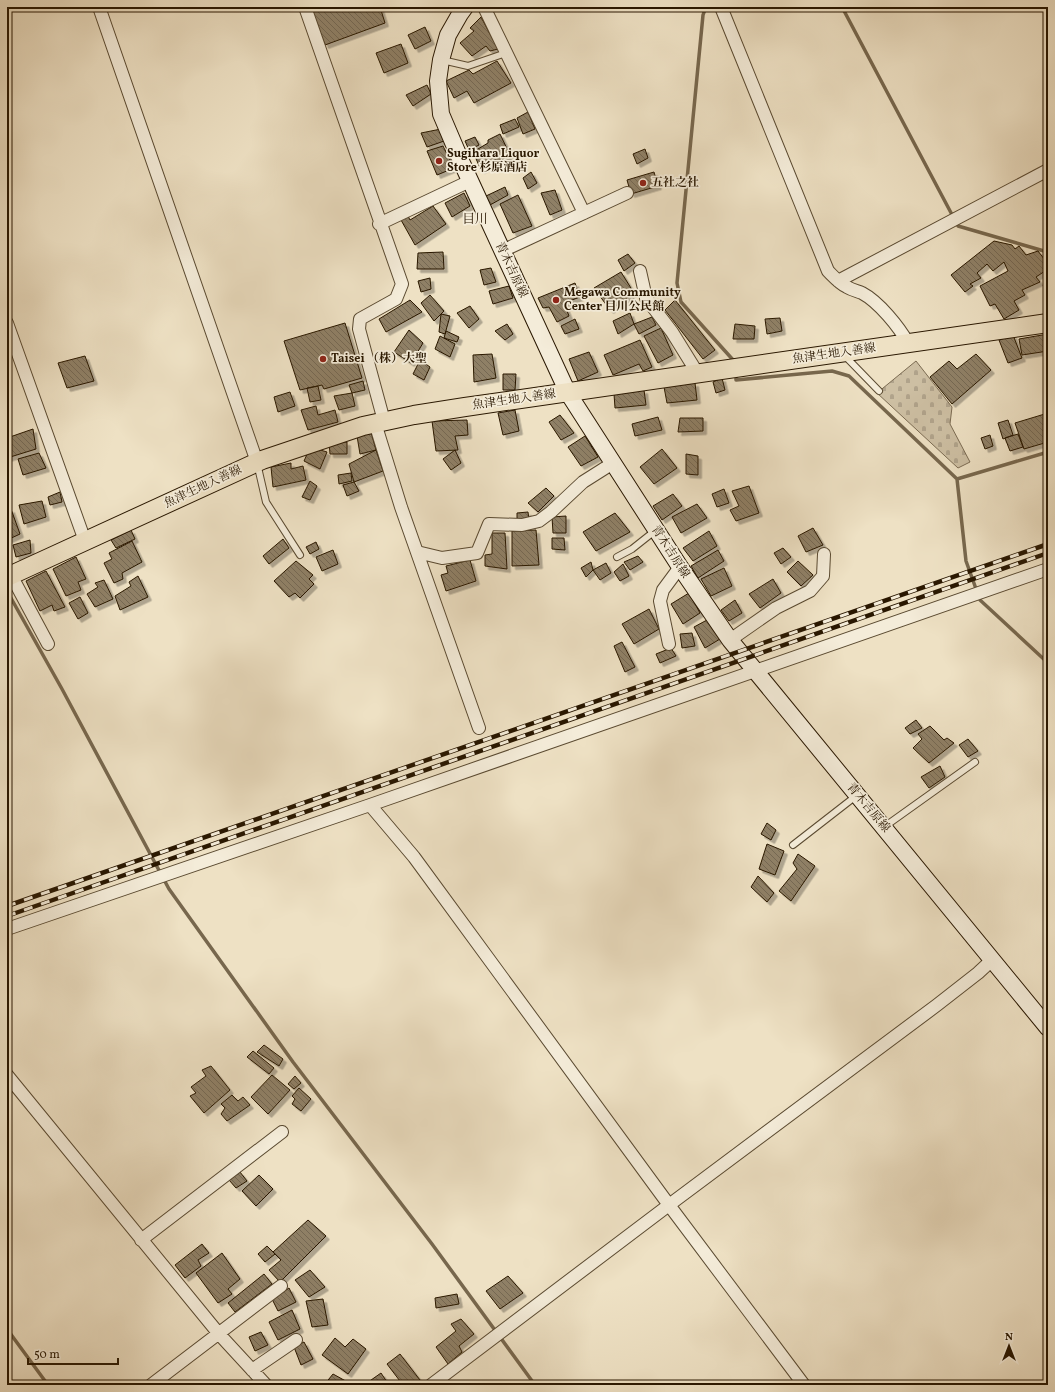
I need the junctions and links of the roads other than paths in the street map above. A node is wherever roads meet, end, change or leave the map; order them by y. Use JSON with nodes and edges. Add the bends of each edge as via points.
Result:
{"nodes":[{"id":1,"x":99,"y":7,"type":"edge"},
{"id":2,"x":305,"y":7,"type":"edge"},
{"id":3,"x":465,"y":7,"type":"edge"},
{"id":4,"x":484,"y":7,"type":"edge"},
{"id":5,"x":721,"y":7,"type":"edge"},
{"id":6,"x":506,"y":52,"type":"junction"},
{"id":7,"x":441,"y":60,"type":"junction"},
{"id":8,"x":1048,"y":170,"type":"edge"},
{"id":9,"x":470,"y":181,"type":"junction"},
{"id":10,"x":627,"y":193,"type":"dead end"},
{"id":11,"x":584,"y":213,"type":"junction"},
{"id":12,"x":380,"y":224,"type":"junction"},
{"id":13,"x":502,"y":251,"type":"junction"},
{"id":14,"x":640,"y":271,"type":"dead end"},
{"id":15,"x":838,"y":282,"type":"junction"},
{"id":16,"x":1048,"y":323,"type":"edge"},
{"id":17,"x":7,"y":324,"type":"edge"},
{"id":18,"x":908,"y":343,"type":"junction"},
{"id":19,"x":843,"y":353,"type":"junction"},
{"id":20,"x":698,"y":374,"type":"junction"},
{"id":21,"x":879,"y":391,"type":"dead end"},
{"id":22,"x":568,"y":393,"type":"junction"},
{"id":23,"x":380,"y":422,"type":"junction"},
{"id":24,"x":257,"y":462,"type":"junction"},
{"id":25,"x":613,"y":463,"type":"junction"},
{"id":26,"x":656,"y":530,"type":"junction"},
{"id":27,"x":85,"y":542,"type":"junction"},
{"id":28,"x":417,"y":552,"type":"junction"},
{"id":29,"x":824,"y":554,"type":"dead end"},
{"id":30,"x":300,"y":555,"type":"dead end"},
{"id":31,"x":617,"y":557,"type":"dead end"},
{"id":32,"x":680,"y":567,"type":"junction"},
{"id":33,"x":1048,"y":569,"type":"edge"},
{"id":34,"x":9,"y":576,"type":"edge"},
{"id":35,"x":730,"y":640,"type":"junction"},
{"id":36,"x":48,"y":644,"type":"dead end"},
{"id":37,"x":669,"y":644,"type":"dead end"},
{"id":38,"x":755,"y":671,"type":"junction"},
{"id":39,"x":480,"y":728,"type":"dead end"},
{"id":40,"x":975,"y":762,"type":"dead end"},
{"id":41,"x":858,"y":795,"type":"junction"},
{"id":42,"x":370,"y":805,"type":"junction"},
{"id":43,"x":884,"y":827,"type":"junction"},
{"id":44,"x":793,"y":845,"type":"dead end"},
{"id":45,"x":7,"y":929,"type":"edge"},
{"id":46,"x":992,"y":960,"type":"junction"},
{"id":47,"x":1048,"y":1028,"type":"edge"},
{"id":48,"x":7,"y":1075,"type":"edge"},
{"id":49,"x":282,"y":1132,"type":"dead end"},
{"id":50,"x":669,"y":1205,"type":"junction"},
{"id":51,"x":141,"y":1240,"type":"junction"},
{"id":52,"x":281,"y":1286,"type":"dead end"},
{"id":53,"x":219,"y":1334,"type":"junction"},
{"id":54,"x":296,"y":1340,"type":"dead end"},
{"id":55,"x":252,"y":1370,"type":"junction"},
{"id":56,"x":151,"y":1385,"type":"edge"},
{"id":57,"x":266,"y":1385,"type":"edge"},
{"id":58,"x":431,"y":1385,"type":"edge"},
{"id":59,"x":804,"y":1385,"type":"edge"}],
"edges":[{"from":1,"to":24,"type":"street"},
{"from":2,"to":12,"type":"street"},
{"from":3,"to":7,"type":"main road","name":"青木吉原線","via":[[448,35]]},
{"from":4,"to":6,"type":"street"},
{"from":5,"to":15,"type":"street","via":[[828,271]]},
{"from":6,"to":7,"type":"lane","via":[[468,66]]},
{"from":6,"to":11,"type":"street"},
{"from":7,"to":9,"type":"main road","name":"青木吉原線","via":[[438,81],[441,114]]},
{"from":8,"to":15,"type":"street"},
{"from":9,"to":12,"type":"street"},
{"from":9,"to":13,"type":"main road","name":"青木吉原線"},
{"from":10,"to":11,"type":"street"},
{"from":11,"to":13,"type":"street"},
{"from":12,"to":23,"type":"street","via":[[402,284],[396,299],[360,319],[359,329]]},
{"from":13,"to":22,"type":"main road","name":"青木吉原線"},
{"from":14,"to":20,"type":"street","via":[[646,298],[672,332]]},
{"from":15,"to":18,"type":"street","via":[[862,294],[882,309]]},
{"from":16,"to":18,"type":"main road","name":"魚津生地入善線"},
{"from":17,"to":27,"type":"street"},
{"from":18,"to":19,"type":"main road","name":"魚津生地入善線"},
{"from":19,"to":20,"type":"main road","name":"魚津生地入善線"},
{"from":19,"to":21,"type":"lane"},
{"from":20,"to":22,"type":"main road","name":"魚津生地入善線"},
{"from":22,"to":23,"type":"main road","name":"魚津生地入善線"},
{"from":22,"to":25,"type":"main road","name":"青木吉原線"},
{"from":23,"to":24,"type":"main road","name":"魚津生地入善線"},
{"from":23,"to":28,"type":"street","via":[[401,507]]},
{"from":24,"to":27,"type":"main road","name":"魚津生地入善線"},
{"from":24,"to":30,"type":"lane","via":[[266,502]]},
{"from":25,"to":26,"type":"main road","name":"青木吉原線"},
{"from":25,"to":28,"type":"street","via":[[583,482],[539,521],[522,525],[489,524],[477,553],[442,558]]},
{"from":26,"to":31,"type":"lane"},
{"from":26,"to":32,"type":"main road","name":"青木吉原線"},
{"from":27,"to":34,"type":"main road","name":"魚津生地入善線"},
{"from":28,"to":39,"type":"street"},
{"from":29,"to":35,"type":"street","via":[[823,576],[810,591],[776,608]]},
{"from":32,"to":35,"type":"main road","name":"青木吉原線"},
{"from":32,"to":37,"type":"street","via":[[663,590],[660,601]]},
{"from":33,"to":38,"type":"street"},
{"from":34,"to":36,"type":"street"},
{"from":35,"to":38,"type":"main road","name":"青木吉原線"},
{"from":38,"to":41,"type":"main road","name":"青木吉原線"},
{"from":38,"to":42,"type":"street"},
{"from":40,"to":43,"type":"lane"},
{"from":41,"to":43,"type":"main road","name":"青木吉原線"},
{"from":41,"to":44,"type":"lane"},
{"from":42,"to":45,"type":"street"},
{"from":42,"to":50,"type":"street","via":[[414,857]]},
{"from":43,"to":46,"type":"main road","name":"青木吉原線"},
{"from":46,"to":47,"type":"main road","name":"青木吉原線"},
{"from":46,"to":50,"type":"street","via":[[937,1005]]},
{"from":48,"to":51,"type":"street"},
{"from":49,"to":51,"type":"street"},
{"from":50,"to":58,"type":"street"},
{"from":50,"to":59,"type":"street"},
{"from":51,"to":53,"type":"street"},
{"from":52,"to":53,"type":"street"},
{"from":53,"to":55,"type":"street"},
{"from":53,"to":56,"type":"street"},
{"from":54,"to":55,"type":"street"},
{"from":55,"to":57,"type":"street"}]}
